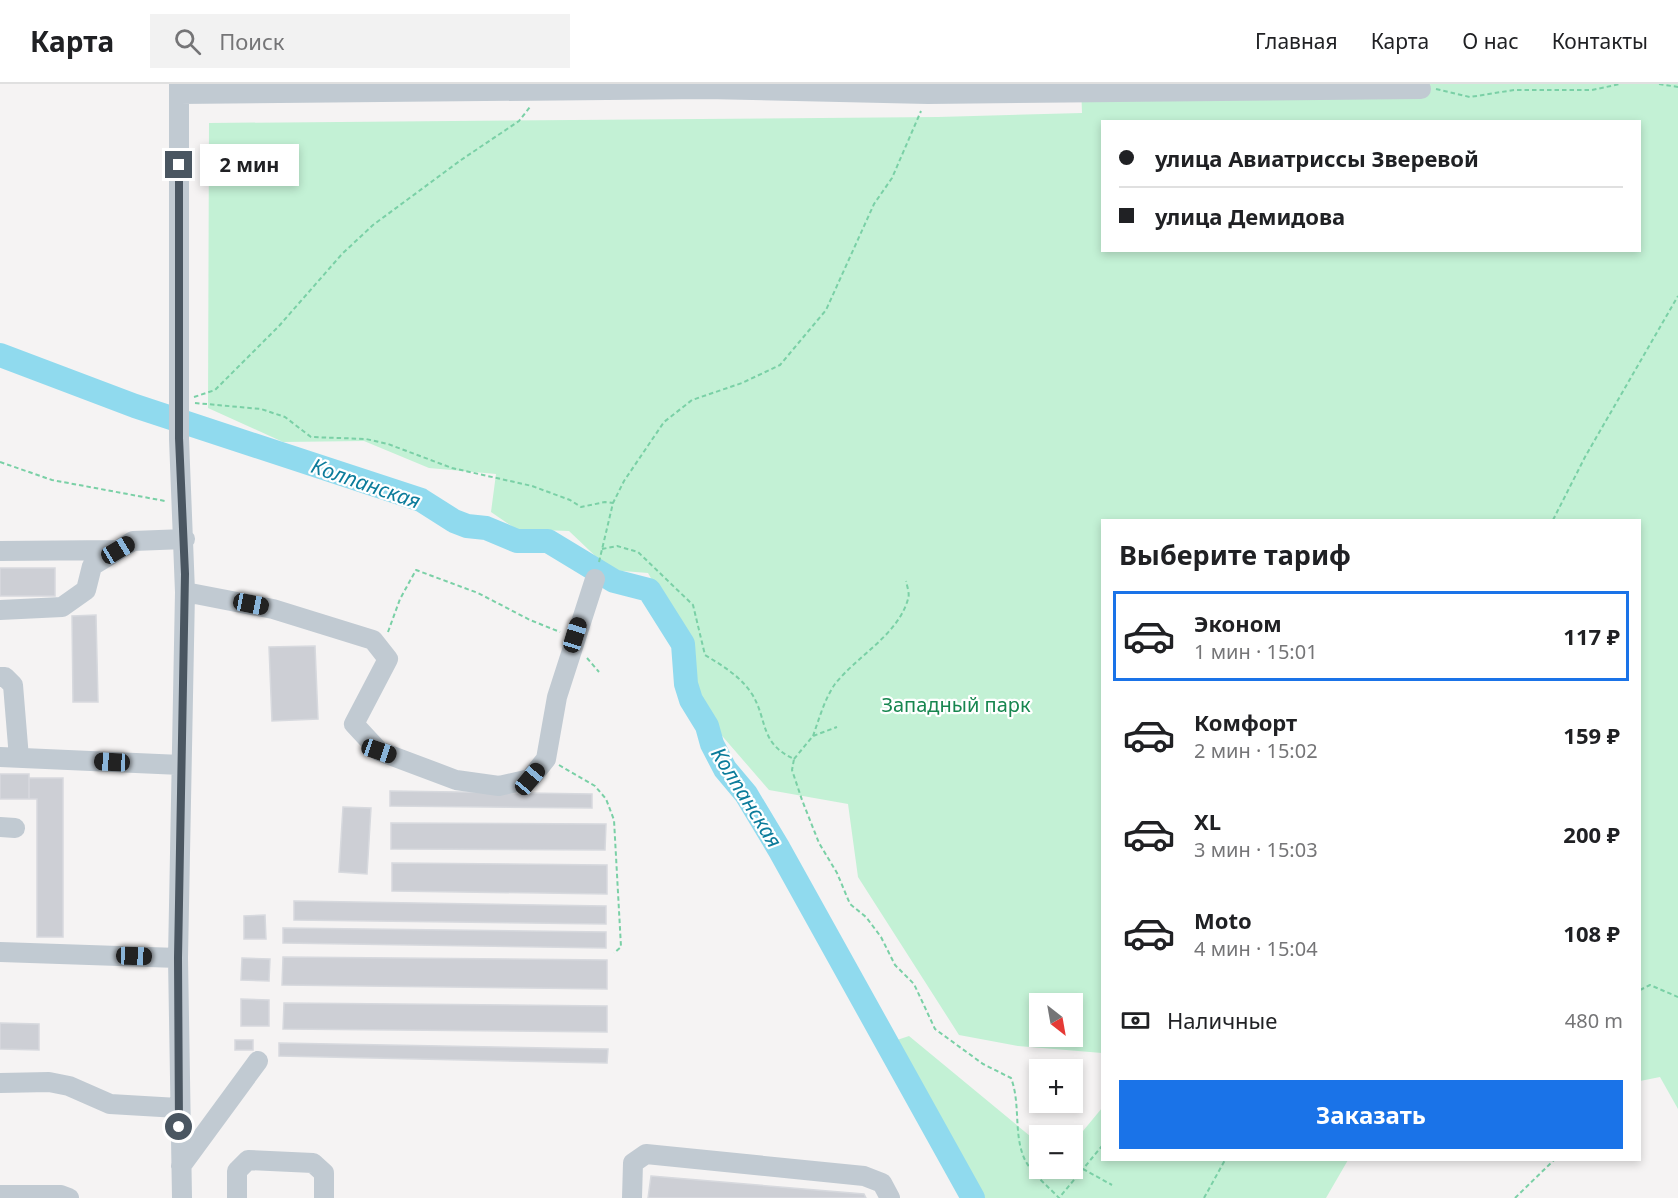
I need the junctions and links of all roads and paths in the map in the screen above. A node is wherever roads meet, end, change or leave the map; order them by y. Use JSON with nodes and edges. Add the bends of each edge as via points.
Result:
{"nodes":[{"id":1,"x":1620,"y":84,"type":"edge"},
{"id":2,"x":1659,"y":84,"type":"edge"},
{"id":3,"x":706,"y":87,"type":"edge"},
{"id":4,"x":1678,"y":87,"type":"edge"},
{"id":5,"x":179,"y":89,"type":"edge"},
{"id":6,"x":1421,"y":89,"type":"joint"},
{"id":7,"x":544,"y":90,"type":"junction"},
{"id":8,"x":928,"y":94,"type":"junction"},
{"id":9,"x":1678,"y":296,"type":"edge"},
{"id":10,"x":180,"y":401,"type":"junction"},
{"id":11,"x":0,"y":462,"type":"edge"},
{"id":12,"x":613,"y":503,"type":"junction"},
{"id":13,"x":183,"y":504,"type":"junction"},
{"id":14,"x":1554,"y":519,"type":"edge"},
{"id":15,"x":185,"y":539,"type":"junction"},
{"id":16,"x":118,"y":550,"type":"junction"},
{"id":17,"x":0,"y":551,"type":"edge"},
{"id":18,"x":595,"y":579,"type":"dead end"},
{"id":19,"x":906,"y":581,"type":"dead end"},
{"id":20,"x":185,"y":592,"type":"junction"},
{"id":21,"x":0,"y":610,"type":"edge"},
{"id":22,"x":580,"y":620,"type":"junction"},
{"id":23,"x":388,"y":659,"type":"junction"},
{"id":24,"x":0,"y":677,"type":"edge"},
{"id":25,"x":837,"y":727,"type":"dead end"},
{"id":26,"x":813,"y":736,"type":"junction"},
{"id":27,"x":9,"y":757,"type":"edge"},
{"id":28,"x":546,"y":759,"type":"junction"},
{"id":29,"x":795,"y":759,"type":"junction"},
{"id":30,"x":181,"y":765,"type":"junction"},
{"id":31,"x":0,"y":952,"type":"edge"},
{"id":32,"x":614,"y":953,"type":"dead end"},
{"id":33,"x":178,"y":958,"type":"junction"},
{"id":34,"x":1641,"y":989,"type":"edge"},
{"id":35,"x":1678,"y":997,"type":"edge"},
{"id":36,"x":258,"y":1060,"type":"dead end"},
{"id":37,"x":0,"y":1083,"type":"edge"},
{"id":38,"x":178,"y":1108,"type":"junction"},
{"id":39,"x":1101,"y":1147,"type":"edge"},
{"id":40,"x":1225,"y":1161,"type":"edge"},
{"id":41,"x":1553,"y":1161,"type":"edge"},
{"id":42,"x":181,"y":1166,"type":"junction"},
{"id":43,"x":1029,"y":1166,"type":"edge"},
{"id":44,"x":1083,"y":1169,"type":"joint"},
{"id":45,"x":1041,"y":1179,"type":"edge"},
{"id":46,"x":1075,"y":1179,"type":"edge"},
{"id":47,"x":1112,"y":1185,"type":"dead end"},
{"id":48,"x":0,"y":1195,"type":"edge"},
{"id":49,"x":69,"y":1198,"type":"edge"},
{"id":50,"x":182,"y":1198,"type":"edge"},
{"id":51,"x":237,"y":1198,"type":"edge"},
{"id":52,"x":324,"y":1198,"type":"edge"},
{"id":53,"x":632,"y":1198,"type":"edge"},
{"id":54,"x":890,"y":1198,"type":"edge"},
{"id":55,"x":1204,"y":1198,"type":"edge"},
{"id":56,"x":1515,"y":1198,"type":"edge"}],
"edges":[{"from":1,"to":6,"type":"path","via":[[1592,90],[1514,90],[1470,97]]},
{"from":2,"to":4,"type":"path"},
{"from":3,"to":7,"type":"street"},
{"from":3,"to":8,"type":"street"},
{"from":5,"to":7,"type":"street"},
{"from":5,"to":10,"type":"street"},
{"from":6,"to":8,"type":"street"},
{"from":7,"to":10,"type":"path","via":[[519,121],[373,225],[215,390]]},
{"from":8,"to":12,"type":"path","via":[[826,310],[780,365],[692,400],[664,422]]},
{"from":9,"to":14,"type":"path"},
{"from":10,"to":12,"type":"path","via":[[261,409],[285,417],[311,437],[377,441],[452,468],[532,486],[581,507]]},
{"from":10,"to":13,"type":"street"},
{"from":11,"to":13,"type":"path","via":[[52,480]]},
{"from":12,"to":29,"type":"path","via":[[602,549],[617,546],[638,552],[693,605],[705,655],[742,681],[758,704],[759,718],[768,737]]},
{"from":13,"to":15,"type":"street"},
{"from":15,"to":16,"type":"street","via":[[133,541]]},
{"from":15,"to":20,"type":"street"},
{"from":16,"to":17,"type":"street"},
{"from":16,"to":21,"type":"street","via":[[92,566],[86,590],[62,607]]},
{"from":18,"to":22,"type":"street"},
{"from":19,"to":26,"type":"path","via":[[909,598],[898,617],[884,638],[856,660],[834,686]]},
{"from":20,"to":23,"type":"street","via":[[273,609],[373,640]]},
{"from":20,"to":30,"type":"street"},
{"from":22,"to":23,"type":"path","via":[[562,633],[478,593],[416,570],[387,630]]},
{"from":22,"to":28,"type":"street","via":[[556,697]]},
{"from":23,"to":28,"type":"street","via":[[354,724],[379,751],[456,780],[499,786],[530,779]]},
{"from":24,"to":27,"type":"street","via":[[13,685]]},
{"from":25,"to":26,"type":"path"},
{"from":26,"to":29,"type":"path"},
{"from":27,"to":30,"type":"street"},
{"from":28,"to":32,"type":"path","via":[[595,786],[606,799],[614,820],[621,947]]},
{"from":29,"to":43,"type":"path","via":[[792,770],[802,800],[850,904],[866,917],[895,965],[914,984],[935,1029],[983,1064],[1011,1078],[1018,1108],[1020,1148]]},
{"from":30,"to":33,"type":"street"},
{"from":31,"to":33,"type":"street"},
{"from":33,"to":38,"type":"street"},
{"from":34,"to":35,"type":"path","via":[[1650,984]]},
{"from":36,"to":42,"type":"street"},
{"from":37,"to":38,"type":"street","via":[[50,1082],[110,1104]]},
{"from":38,"to":42,"type":"street"},
{"from":39,"to":44,"type":"path"},
{"from":40,"to":55,"type":"path"},
{"from":41,"to":56,"type":"path"},
{"from":42,"to":50,"type":"street"},
{"from":44,"to":47,"type":"path"},
{"from":45,"to":46,"type":"path","via":[[1059,1198]]},
{"from":48,"to":49,"type":"street"},
{"from":51,"to":52,"type":"street","via":[[237,1171],[248,1160],[313,1163],[324,1173]]},
{"from":53,"to":54,"type":"street","via":[[633,1163],[646,1154],[864,1176],[882,1183]]}]}
